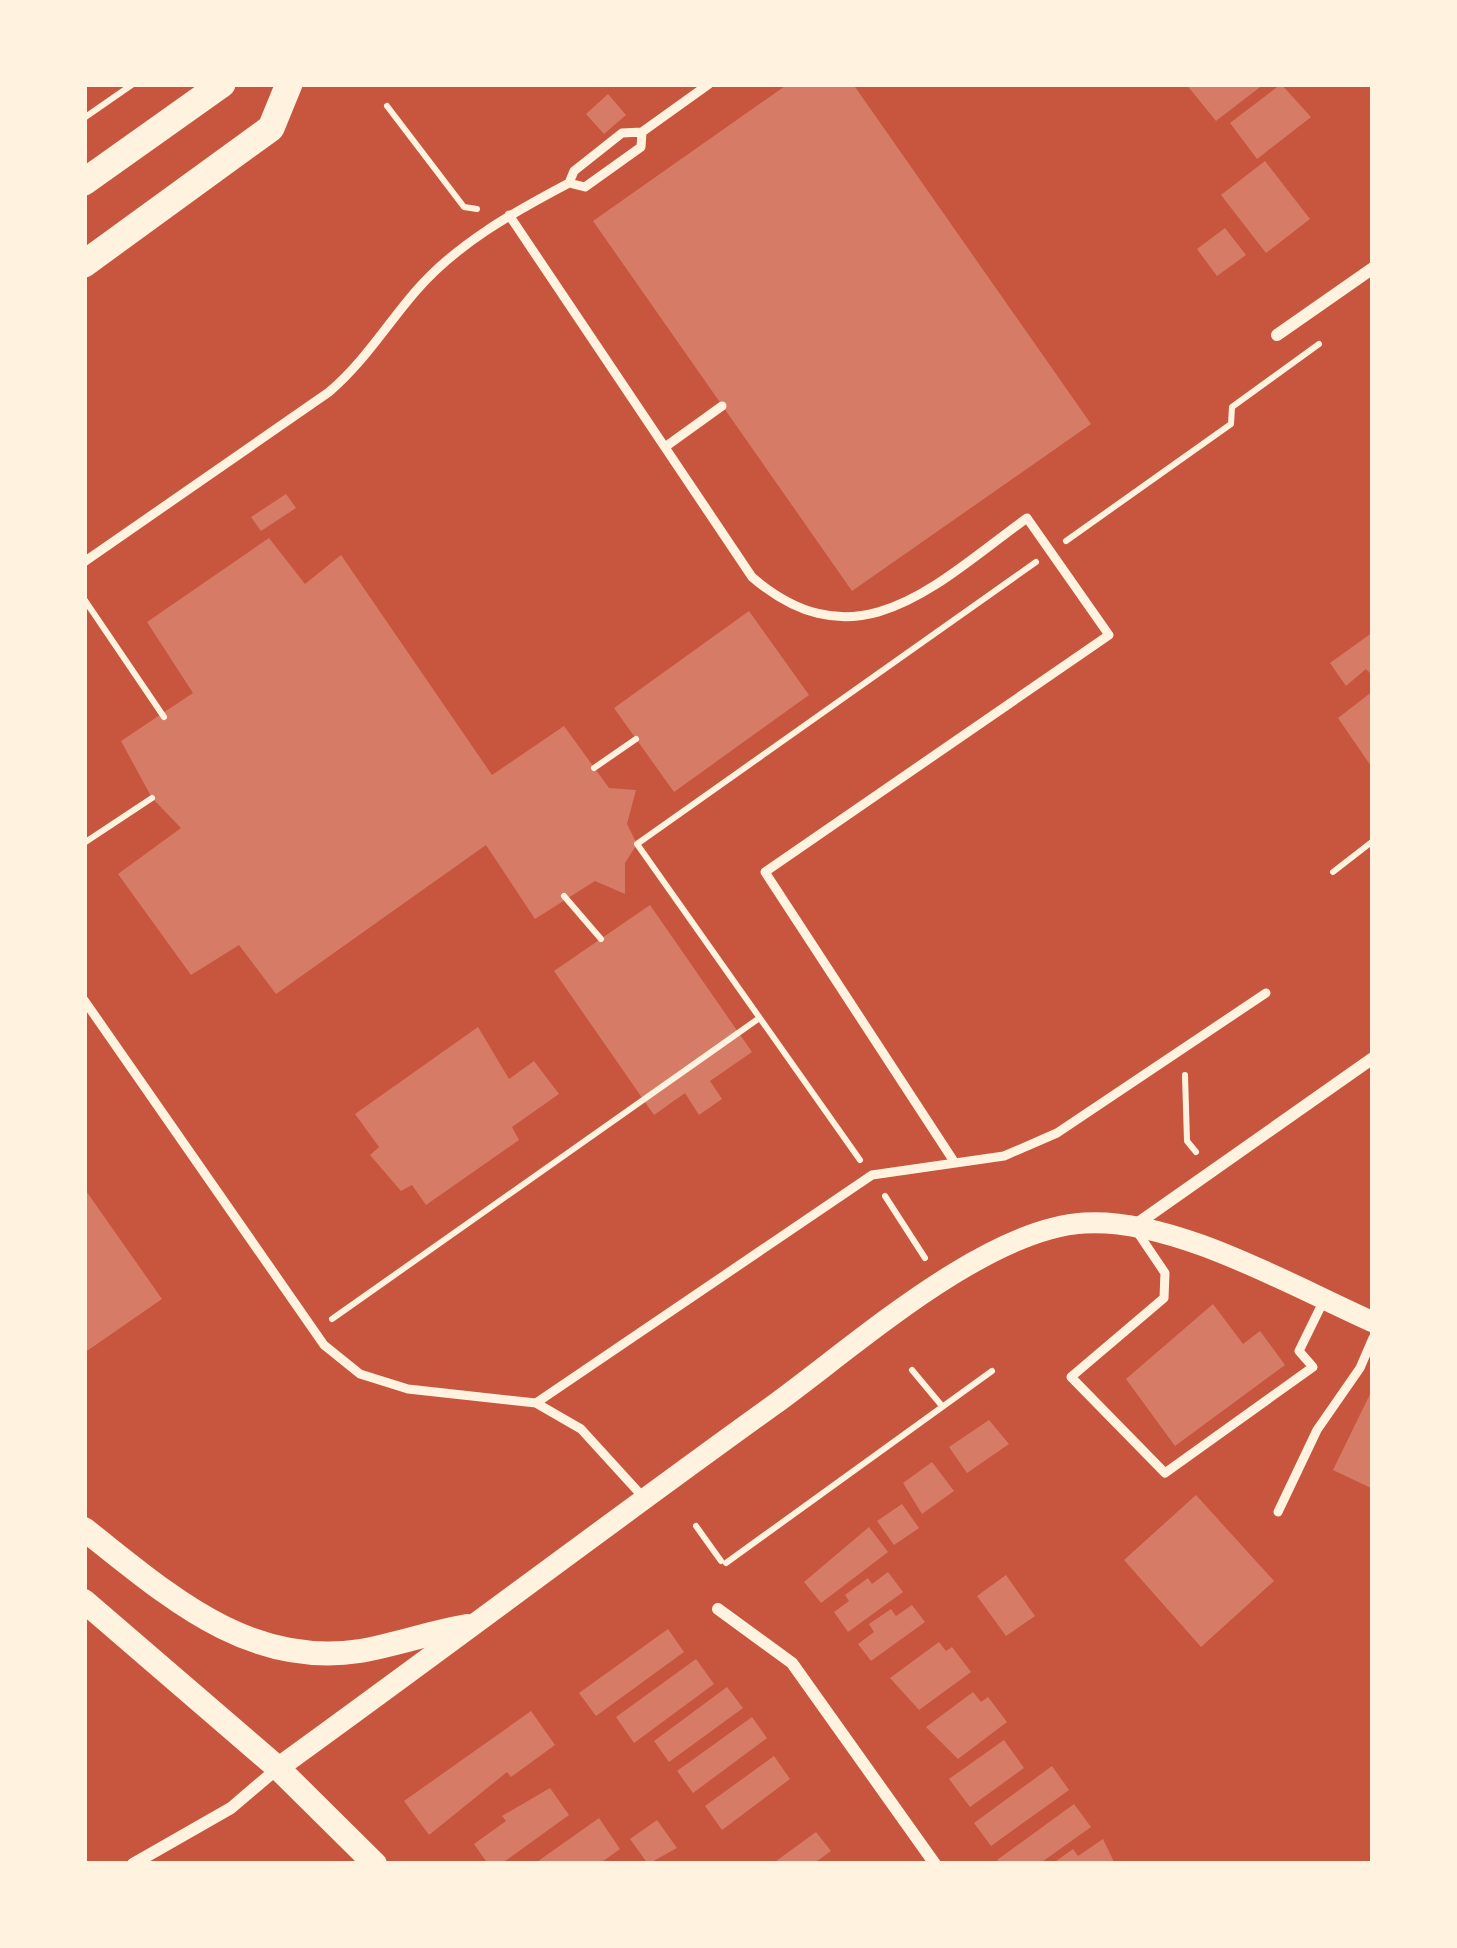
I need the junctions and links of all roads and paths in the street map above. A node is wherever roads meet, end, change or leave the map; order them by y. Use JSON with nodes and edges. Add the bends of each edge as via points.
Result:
{"nodes":[{"id":1,"x":133,"y":84,"type":"edge"},
{"id":2,"x":223,"y":84,"type":"edge"},
{"id":3,"x":289,"y":84,"type":"edge"},
{"id":4,"x":710,"y":84,"type":"edge"},
{"id":5,"x":387,"y":106,"type":"dead end"},
{"id":6,"x":84,"y":118,"type":"edge"},
{"id":7,"x":642,"y":132,"type":"junction"},
{"id":8,"x":84,"y":182,"type":"edge"},
{"id":9,"x":569,"y":183,"type":"junction"},
{"id":10,"x":509,"y":215,"type":"junction"},
{"id":11,"x":84,"y":264,"type":"edge"},
{"id":12,"x":1373,"y":268,"type":"edge"},
{"id":13,"x":1276,"y":335,"type":"dead end"},
{"id":14,"x":1318,"y":344,"type":"dead end"},
{"id":15,"x":722,"y":406,"type":"dead end"},
{"id":16,"x":665,"y":447,"type":"junction"},
{"id":17,"x":1051,"y":552,"type":"junction"},
{"id":18,"x":84,"y":562,"type":"edge"},
{"id":19,"x":84,"y":599,"type":"edge"},
{"id":20,"x":164,"y":717,"type":"dead end"},
{"id":21,"x":636,"y":739,"type":"dead end"},
{"id":22,"x":594,"y":768,"type":"dead end"},
{"id":23,"x":152,"y":798,"type":"dead end"},
{"id":24,"x":1373,"y":841,"type":"edge"},
{"id":25,"x":84,"y":843,"type":"edge"},
{"id":26,"x":1333,"y":872,"type":"dead end"},
{"id":27,"x":564,"y":896,"type":"dead end"},
{"id":28,"x":601,"y":939,"type":"dead end"},
{"id":29,"x":1266,"y":993,"type":"dead end"},
{"id":30,"x":84,"y":1000,"type":"edge"},
{"id":31,"x":758,"y":1019,"type":"junction"},
{"id":32,"x":1174,"y":1054,"type":"junction"},
{"id":33,"x":1373,"y":1058,"type":"edge"},
{"id":34,"x":1196,"y":1152,"type":"dead end"},
{"id":35,"x":953,"y":1160,"type":"junction"},
{"id":36,"x":872,"y":1175,"type":"junction"},
{"id":37,"x":1133,"y":1226,"type":"junction"},
{"id":38,"x":925,"y":1258,"type":"dead end"},
{"id":39,"x":1324,"y":1300,"type":"junction"},
{"id":40,"x":1373,"y":1322,"type":"edge"},
{"id":41,"x":314,"y":1331,"type":"junction"},
{"id":42,"x":1373,"y":1338,"type":"edge"},
{"id":43,"x":912,"y":1370,"type":"dead end"},
{"id":44,"x":992,"y":1371,"type":"dead end"},
{"id":45,"x":536,"y":1403,"type":"junction"},
{"id":46,"x":942,"y":1406,"type":"junction"},
{"id":47,"x":643,"y":1497,"type":"junction"},
{"id":48,"x":1278,"y":1512,"type":"dead end"},
{"id":49,"x":696,"y":1526,"type":"dead end"},
{"id":50,"x":84,"y":1529,"type":"edge"},
{"id":51,"x":84,"y":1601,"type":"edge"},
{"id":52,"x":718,"y":1610,"type":"dead end"},
{"id":53,"x":467,"y":1626,"type":"junction"},
{"id":54,"x":278,"y":1768,"type":"junction"},
{"id":55,"x":133,"y":1864,"type":"edge"},
{"id":56,"x":375,"y":1864,"type":"edge"},
{"id":57,"x":935,"y":1864,"type":"edge"}],
"edges":[{"from":1,"to":6,"type":"path"},
{"from":2,"to":8,"type":"main road"},
{"from":3,"to":11,"type":"main road","via":[[272,128]]},
{"from":4,"to":7,"type":"lane"},
{"from":5,"to":10,"type":"path","via":[[464,207]]},
{"from":7,"to":9,"type":"lane","via":[[622,134]]},
{"from":7,"to":9,"type":"lane","via":[[641,147],[612,169],[585,187]]},
{"from":9,"to":10,"type":"lane"},
{"from":10,"to":16,"type":"lane"},
{"from":10,"to":18,"type":"lane","via":[[417,290],[329,392]]},
{"from":12,"to":13,"type":"street"},
{"from":14,"to":17,"type":"path","via":[[1232,407],[1231,424]]},
{"from":15,"to":16,"type":"lane"},
{"from":16,"to":17,"type":"lane","via":[[752,578],[807,615],[849,619],[884,611],[1027,518]]},
{"from":17,"to":31,"type":"path","via":[[637,844]]},
{"from":17,"to":35,"type":"lane","via":[[1109,634],[765,872]]},
{"from":19,"to":20,"type":"path"},
{"from":21,"to":22,"type":"path"},
{"from":23,"to":25,"type":"path"},
{"from":24,"to":26,"type":"path"},
{"from":27,"to":28,"type":"path"},
{"from":29,"to":32,"type":"lane"},
{"from":30,"to":41,"type":"lane"},
{"from":31,"to":36,"type":"path"},
{"from":31,"to":41,"type":"path"},
{"from":32,"to":34,"type":"path","via":[[1185,1070],[1187,1141]]},
{"from":32,"to":35,"type":"lane","via":[[1057,1133],[1004,1156]]},
{"from":33,"to":37,"type":"street"},
{"from":35,"to":36,"type":"lane"},
{"from":36,"to":38,"type":"path"},
{"from":36,"to":45,"type":"lane"},
{"from":37,"to":39,"type":"street"},
{"from":37,"to":39,"type":"lane","via":[[1165,1273],[1164,1298],[1072,1377],[1165,1473],[1313,1367],[1299,1351]]},
{"from":37,"to":47,"type":"street","via":[[1085,1222],[1007,1243]]},
{"from":39,"to":40,"type":"street"},
{"from":41,"to":45,"type":"lane","via":[[360,1375],[407,1389]]},
{"from":42,"to":48,"type":"lane"},
{"from":43,"to":46,"type":"path"},
{"from":44,"to":46,"type":"path"},
{"from":45,"to":47,"type":"lane","via":[[580,1429]]},
{"from":46,"to":49,"type":"path","via":[[724,1562]]},
{"from":47,"to":53,"type":"street"},
{"from":50,"to":53,"type":"main road","via":[[214,1627],[284,1650],[360,1651]]},
{"from":51,"to":54,"type":"main road"},
{"from":52,"to":57,"type":"street","via":[[793,1664]]},
{"from":53,"to":54,"type":"street"},
{"from":54,"to":55,"type":"street","via":[[231,1808]]},
{"from":54,"to":56,"type":"main road"}]}
